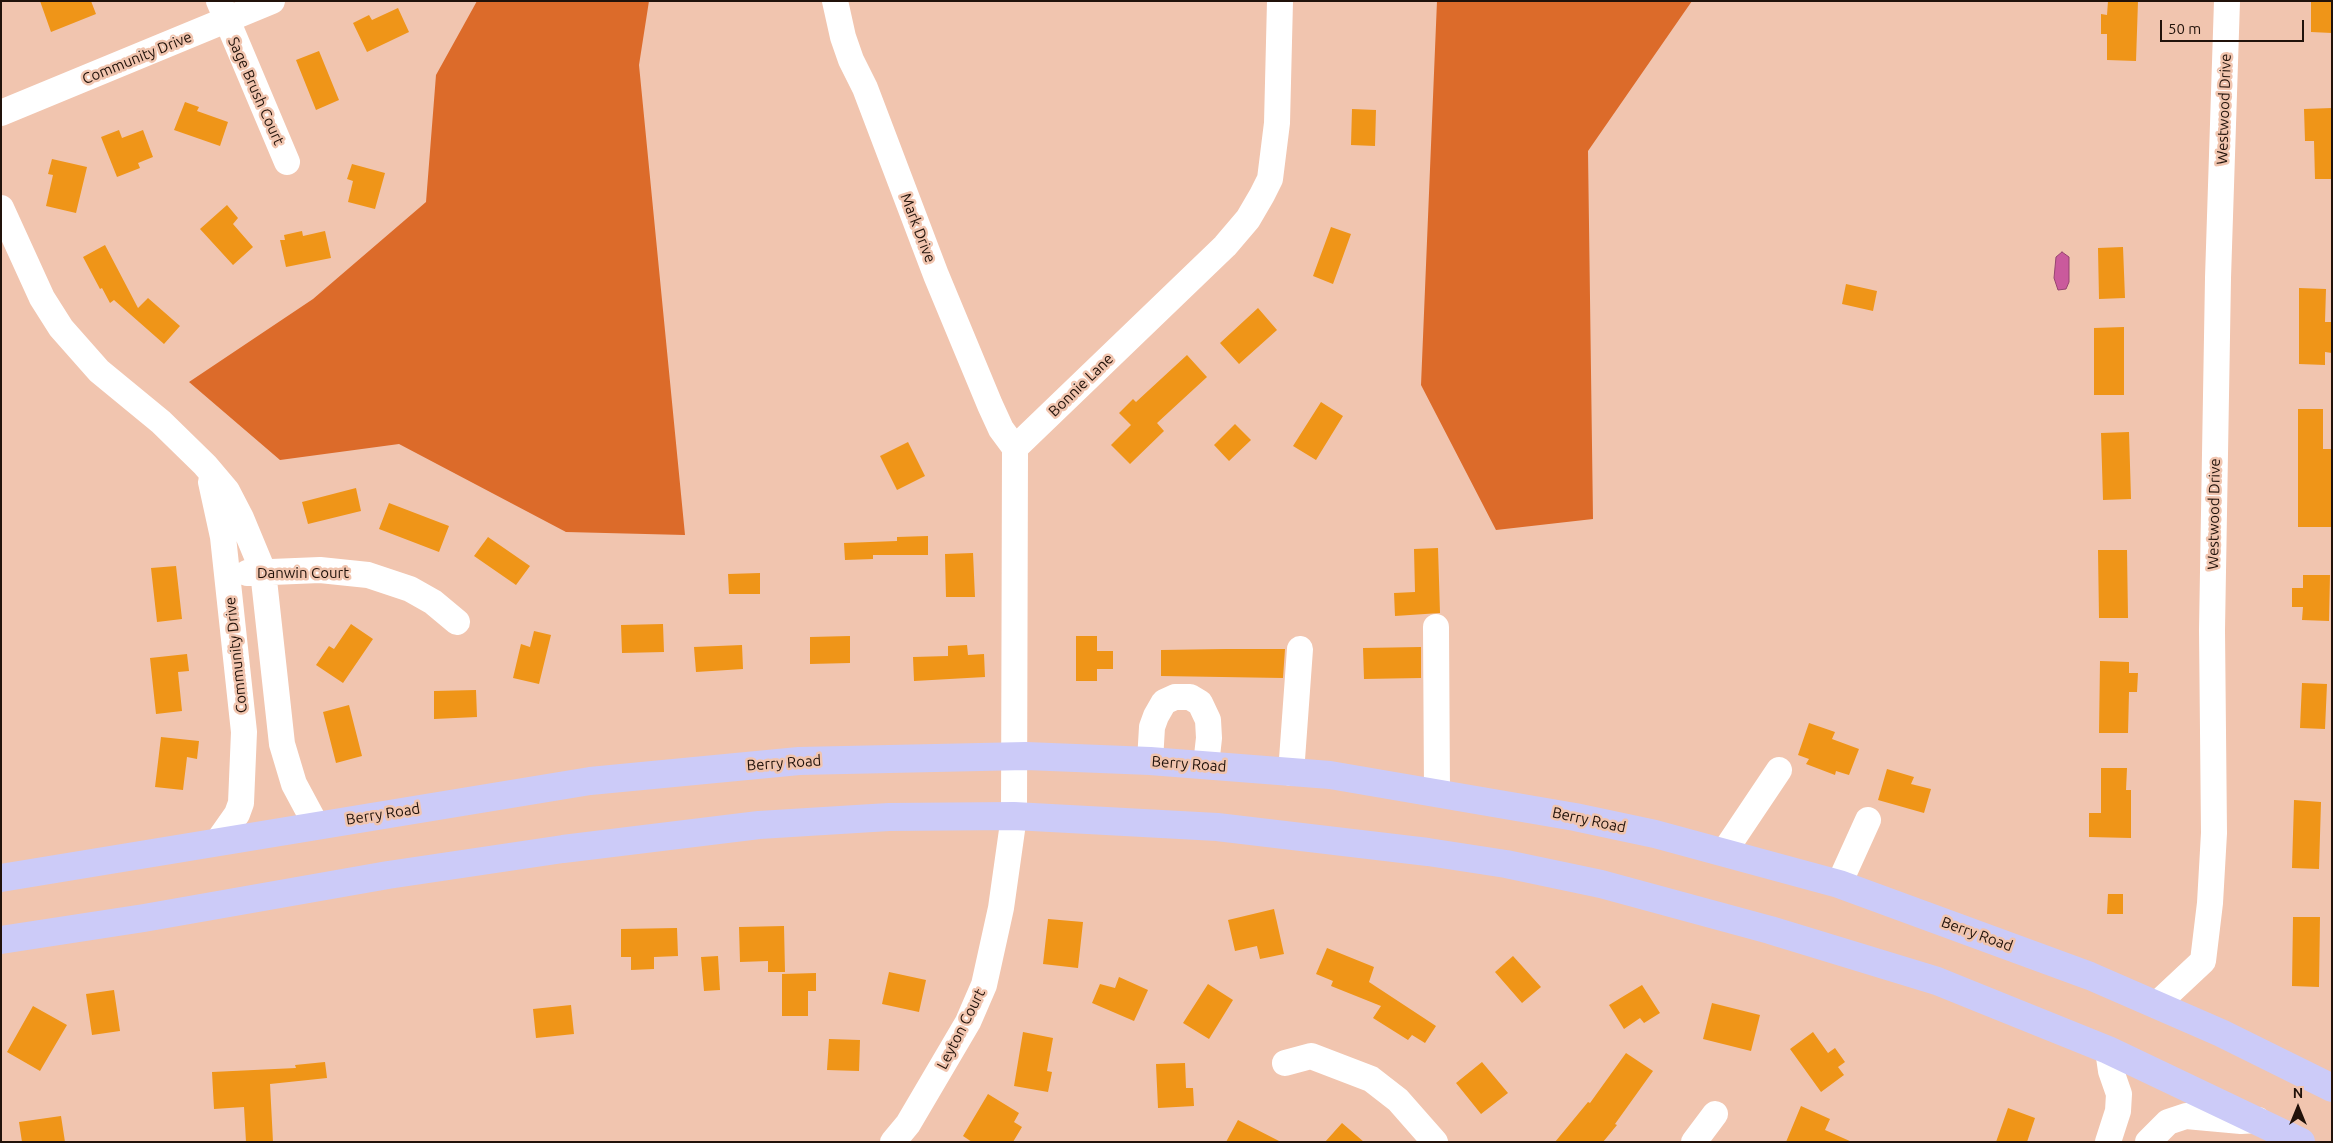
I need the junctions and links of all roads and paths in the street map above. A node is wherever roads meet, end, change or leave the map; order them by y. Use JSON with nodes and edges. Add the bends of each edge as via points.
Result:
{"nodes":[{"id":1,"x":272,"y":1,"type":"edge"},
{"id":2,"x":835,"y":1,"type":"edge"},
{"id":3,"x":1280,"y":1,"type":"edge"},
{"id":4,"x":2227,"y":1,"type":"edge"},
{"id":5,"x":222,"y":11,"type":"edge"},
{"id":6,"x":1,"y":113,"type":"edge"},
{"id":7,"x":287,"y":162,"type":"dead end"},
{"id":8,"x":1,"y":208,"type":"edge"},
{"id":9,"x":1015,"y":448,"type":"junction"},
{"id":10,"x":205,"y":464,"type":"junction"},
{"id":11,"x":263,"y":571,"type":"junction"},
{"id":12,"x":227,"y":576,"type":"junction"},
{"id":13,"x":457,"y":622,"type":"dead end"},
{"id":14,"x":1436,"y":627,"type":"dead end"},
{"id":15,"x":1300,"y":649,"type":"dead end"},
{"id":16,"x":276,"y":700,"type":"junction"},
{"id":17,"x":241,"y":703,"type":"junction"},
{"id":18,"x":1014,"y":756,"type":"junction"},
{"id":19,"x":1150,"y":761,"type":"junction"},
{"id":20,"x":1206,"y":765,"type":"junction"},
{"id":21,"x":1779,"y":770,"type":"dead end"},
{"id":22,"x":1292,"y":773,"type":"junction"},
{"id":23,"x":1437,"y":792,"type":"junction"},
{"id":24,"x":1014,"y":816,"type":"junction"},
{"id":25,"x":1868,"y":820,"type":"dead end"},
{"id":26,"x":316,"y":825,"type":"junction"},
{"id":27,"x":218,"y":841,"type":"junction"},
{"id":28,"x":1724,"y":852,"type":"junction"},
{"id":29,"x":1,"y":878,"type":"edge"},
{"id":30,"x":1839,"y":884,"type":"junction"},
{"id":31,"x":1,"y":940,"type":"edge"},
{"id":32,"x":2156,"y":1005,"type":"junction"},
{"id":33,"x":2108,"y":1050,"type":"junction"},
{"id":34,"x":1285,"y":1063,"type":"dead end"},
{"id":35,"x":2332,"y":1088,"type":"edge"},
{"id":36,"x":1716,"y":1114,"type":"dead end"},
{"id":37,"x":2260,"y":1120,"type":"junction"},
{"id":38,"x":893,"y":1142,"type":"edge"},
{"id":39,"x":1435,"y":1142,"type":"edge"},
{"id":40,"x":1694,"y":1142,"type":"edge"},
{"id":41,"x":2108,"y":1142,"type":"edge"},
{"id":42,"x":2148,"y":1142,"type":"edge"},
{"id":43,"x":2301,"y":1142,"type":"edge"}],
"edges":[{"from":1,"to":5,"type":"street","name":"Community Drive"},
{"from":2,"to":9,"type":"street","name":"Mark Drive","via":[[851,60],[936,275],[990,405],[1001,429]]},
{"from":3,"to":9,"type":"street","name":"Bonnie Lane","via":[[1277,122],[1270,179],[1248,219],[1225,246]]},
{"from":4,"to":32,"type":"street","name":"Westwood Drive","via":[[2218,288],[2212,630],[2214,833],[2210,903],[2203,961]]},
{"from":5,"to":6,"type":"street","name":"Community Drive"},
{"from":5,"to":7,"type":"street","name":"Sage Brush Court"},
{"from":8,"to":10,"type":"street","name":"Community Drive","via":[[42,298],[61,328],[99,371],[161,422]]},
{"from":9,"to":18,"type":"street"},
{"from":10,"to":11,"type":"street","name":"Community Drive","via":[[227,491]]},
{"from":10,"to":12,"type":"street","name":"Community Drive","via":[[216,498]]},
{"from":11,"to":12,"type":"street","name":"Danwin Court"},
{"from":11,"to":13,"type":"street","name":"Danwin Court","via":[[320,570],[368,575],[433,602]]},
{"from":11,"to":16,"type":"street","name":"Community Drive"},
{"from":12,"to":17,"type":"street","name":"Community Drive"},
{"from":14,"to":23,"type":"street"},
{"from":15,"to":22,"type":"street"},
{"from":16,"to":17,"type":"street"},
{"from":16,"to":26,"type":"street","name":"Community Drive","via":[[288,769]]},
{"from":17,"to":27,"type":"street","name":"Community Drive","via":[[244,732],[241,803]]},
{"from":18,"to":19,"type":"highway","name":"Berry Road"},
{"from":18,"to":24,"type":"street"},
{"from":18,"to":26,"type":"highway","name":"Berry Road","via":[[799,761],[655,774],[590,781]]},
{"from":19,"to":20,"type":"highway","name":"Berry Road"},
{"from":19,"to":20,"type":"street","via":[[1152,727],[1164,702],[1175,697],[1190,697],[1200,703],[1208,720]]},
{"from":20,"to":22,"type":"highway","name":"Berry Road"},
{"from":21,"to":28,"type":"street"},
{"from":22,"to":23,"type":"highway","name":"Berry Road","via":[[1330,775]]},
{"from":23,"to":28,"type":"highway","name":"Berry Road","via":[[1576,817]]},
{"from":24,"to":31,"type":"highway","via":[[822,820],[663,836],[388,875]]},
{"from":24,"to":33,"type":"highway","via":[[1270,832],[1506,864],[1601,884],[1770,930],[1937,982]]},
{"from":24,"to":38,"type":"street","name":"Leyton Court","via":[[1001,908],[984,985],[947,1060],[908,1124]]},
{"from":25,"to":30,"type":"street"},
{"from":26,"to":27,"type":"highway","name":"Berry Road"},
{"from":27,"to":29,"type":"highway","name":"Berry Road"},
{"from":28,"to":30,"type":"highway","name":"Berry Road"},
{"from":30,"to":32,"type":"highway","name":"Berry Road","via":[[2090,976]]},
{"from":32,"to":35,"type":"highway","name":"Berry Road"},
{"from":33,"to":37,"type":"highway"},
{"from":33,"to":41,"type":"street","via":[[2119,1094],[2118,1111]]},
{"from":34,"to":39,"type":"street","via":[[1311,1056],[1371,1079],[1398,1100]]},
{"from":36,"to":40,"type":"street"},
{"from":37,"to":42,"type":"street","via":[[2186,1116],[2168,1122]]},
{"from":37,"to":43,"type":"highway"}]}
